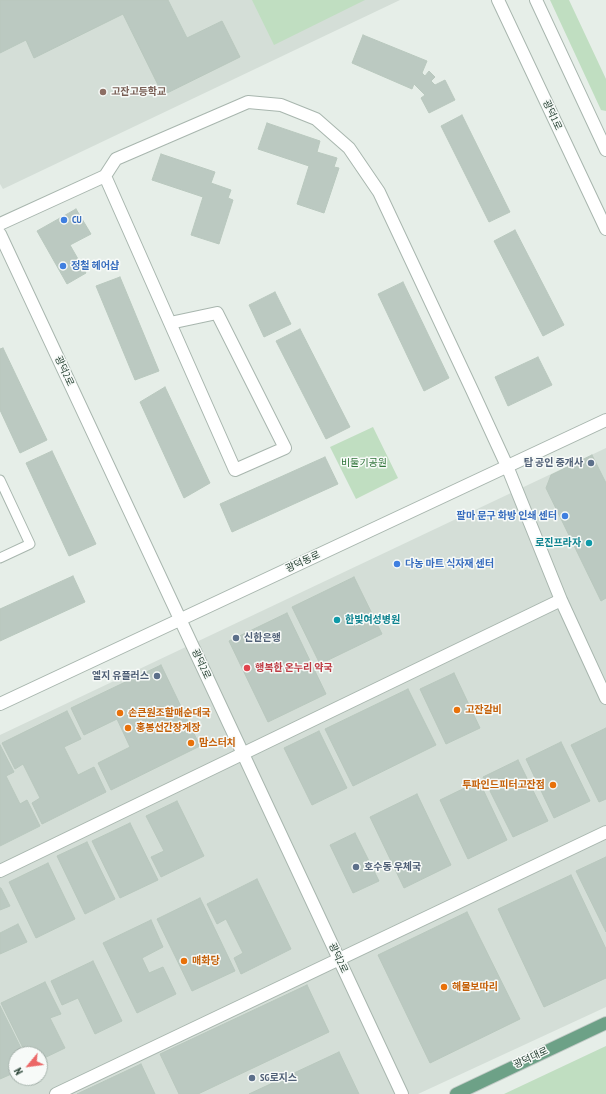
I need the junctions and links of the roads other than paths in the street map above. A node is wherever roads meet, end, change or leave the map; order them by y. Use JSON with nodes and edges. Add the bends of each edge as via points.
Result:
{"nodes":[{"id":1,"x":498,"y":0,"type":"edge"},
{"id":2,"x":536,"y":0,"type":"edge"},
{"id":3,"x":606,"y":150,"type":"edge"},
{"id":4,"x":106,"y":176,"type":"junction"},
{"id":5,"x":0,"y":224,"type":"edge"},
{"id":6,"x":606,"y":229,"type":"edge"},
{"id":7,"x":0,"y":234,"type":"edge"},
{"id":8,"x":170,"y":323,"type":"junction"},
{"id":9,"x":606,"y":420,"type":"edge"},
{"id":10,"x":507,"y":466,"type":"junction"},
{"id":11,"x":0,"y":480,"type":"edge"},
{"id":12,"x":0,"y":558,"type":"edge"},
{"id":13,"x":561,"y":600,"type":"junction"},
{"id":14,"x":180,"y":620,"type":"junction"},
{"id":15,"x":606,"y":698,"type":"edge"},
{"id":16,"x":0,"y":704,"type":"edge"},
{"id":17,"x":243,"y":754,"type":"junction"},
{"id":18,"x":606,"y":832,"type":"edge"},
{"id":19,"x":0,"y":871,"type":"edge"},
{"id":20,"x":339,"y":959,"type":"junction"},
{"id":21,"x":606,"y":1023,"type":"edge"},
{"id":22,"x":56,"y":1094,"type":"edge"},
{"id":23,"x":402,"y":1094,"type":"edge"},
{"id":24,"x":456,"y":1094,"type":"edge"}],
"edges":[{"from":1,"to":6,"type":"street","name":"광덕1로"},
{"from":2,"to":3,"type":"street"},
{"from":4,"to":5,"type":"street"},
{"from":4,"to":8,"type":"street"},
{"from":4,"to":10,"type":"street","via":[[116,159],[248,102],[281,105],[316,119],[349,148],[379,192]]},
{"from":7,"to":14,"type":"street","name":"광덕2로"},
{"from":8,"to":8,"type":"street","via":[[235,470],[285,448],[217,313]]},
{"from":9,"to":10,"type":"street","name":"광덕동로"},
{"from":10,"to":13,"type":"street"},
{"from":10,"to":14,"type":"street","name":"광덕동로"},
{"from":11,"to":12,"type":"lane","via":[[30,544]]},
{"from":13,"to":15,"type":"street"},
{"from":13,"to":17,"type":"street"},
{"from":14,"to":16,"type":"street","name":"광덕동로"},
{"from":14,"to":17,"type":"street","name":"광덕2로"},
{"from":17,"to":19,"type":"street"},
{"from":17,"to":20,"type":"street","name":"광덕2로"},
{"from":18,"to":20,"type":"street"},
{"from":20,"to":22,"type":"street"},
{"from":20,"to":23,"type":"street","name":"광덕2로"},
{"from":21,"to":24,"type":"main road","name":"광덕대로"}]}
